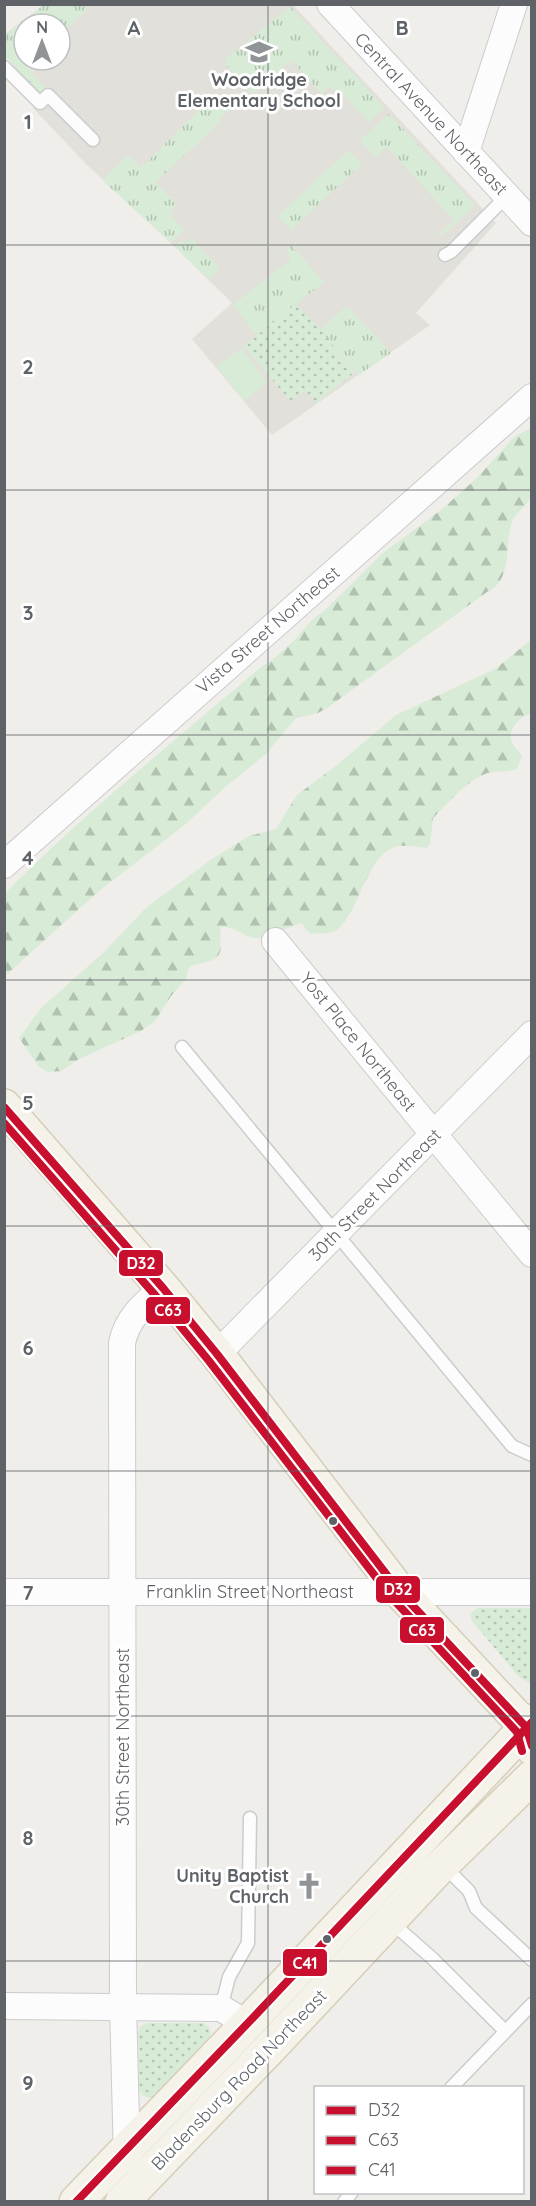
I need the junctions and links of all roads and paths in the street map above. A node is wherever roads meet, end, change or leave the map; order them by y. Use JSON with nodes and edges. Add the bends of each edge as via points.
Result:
{"nodes":[{"id":1,"x":330,"y":4,"type":"edge"},
{"id":2,"x":514,"y":4,"type":"edge"},
{"id":3,"x":4,"y":67,"type":"edge"},
{"id":4,"x":93,"y":140,"type":"dead end"},
{"id":5,"x":466,"y":152,"type":"junction"},
{"id":6,"x":507,"y":196,"type":"junction"},
{"id":7,"x":531,"y":223,"type":"edge"},
{"id":8,"x":445,"y":255,"type":"dead end"},
{"id":9,"x":531,"y":397,"type":"edge"},
{"id":10,"x":4,"y":865,"type":"edge"},
{"id":11,"x":275,"y":941,"type":"dead end"},
{"id":12,"x":528,"y":1044,"type":"edge"},
{"id":13,"x":182,"y":1047,"type":"dead end"},
{"id":14,"x":10,"y":1113,"type":"edge"},
{"id":15,"x":434,"y":1135,"type":"junction"},
{"id":16,"x":336,"y":1235,"type":"junction"},
{"id":17,"x":531,"y":1254,"type":"edge"},
{"id":18,"x":163,"y":1288,"type":"junction"},
{"id":19,"x":217,"y":1354,"type":"junction"},
{"id":20,"x":531,"y":1455,"type":"edge"},
{"id":21,"x":4,"y":1592,"type":"edge"},
{"id":22,"x":123,"y":1592,"type":"junction"},
{"id":23,"x":400,"y":1592,"type":"junction"},
{"id":24,"x":531,"y":1592,"type":"edge"},
{"id":25,"x":530,"y":1731,"type":"edge"},
{"id":26,"x":531,"y":1778,"type":"edge"},
{"id":27,"x":250,"y":1818,"type":"dead end"},
{"id":28,"x":442,"y":1864,"type":"junction"},
{"id":29,"x":389,"y":1920,"type":"junction"},
{"id":30,"x":531,"y":1960,"type":"edge"},
{"id":31,"x":531,"y":2004,"type":"edge"},
{"id":32,"x":123,"y":2005,"type":"junction"},
{"id":33,"x":4,"y":2006,"type":"edge"},
{"id":34,"x":234,"y":2016,"type":"junction"},
{"id":35,"x":505,"y":2031,"type":"junction"},
{"id":36,"x":453,"y":2086,"type":"edge"},
{"id":37,"x":127,"y":2149,"type":"junction"},
{"id":38,"x":126,"y":2200,"type":"edge"},
{"id":39,"x":76,"y":2202,"type":"edge"}],
"edges":[{"from":1,"to":5,"type":"street","name":"Central Avenue Northeast"},
{"from":2,"to":5,"type":"street"},
{"from":3,"to":4,"type":"lane","via":[[40,103],[48,95]]},
{"from":5,"to":6,"type":"street","name":"Central Avenue Northeast"},
{"from":6,"to":7,"type":"street","name":"Central Avenue Northeast"},
{"from":6,"to":8,"type":"lane"},
{"from":9,"to":10,"type":"street","name":"Vista Street Northeast"},
{"from":11,"to":15,"type":"street","name":"Yost Place Northeast"},
{"from":12,"to":15,"type":"street","name":"30th Street Northeast"},
{"from":13,"to":16,"type":"lane"},
{"from":14,"to":18,"type":"main road"},
{"from":15,"to":16,"type":"street","name":"30th Street Northeast"},
{"from":15,"to":17,"type":"street","name":"Yost Place Northeast"},
{"from":16,"to":19,"type":"street","name":"30th Street Northeast"},
{"from":16,"to":20,"type":"lane","via":[[512,1446]]},
{"from":18,"to":19,"type":"main road"},
{"from":18,"to":22,"type":"street","name":"30th Street Northeast","via":[[135,1312],[122,1344]]},
{"from":19,"to":23,"type":"main road"},
{"from":21,"to":22,"type":"street","name":"Franklin Street Northeast"},
{"from":22,"to":23,"type":"street","name":"Franklin Street Northeast"},
{"from":22,"to":32,"type":"street","name":"30th Street Northeast"},
{"from":23,"to":24,"type":"street","name":"Franklin Street Northeast"},
{"from":23,"to":25,"type":"main road"},
{"from":25,"to":34,"type":"main road","name":"Bladensburg Road Northeast"},
{"from":26,"to":28,"type":"main road","name":"Bladensburg Road Northeast"},
{"from":27,"to":34,"type":"lane","via":[[248,1942],[229,1977]]},
{"from":28,"to":29,"type":"main road","name":"Bladensburg Road Northeast"},
{"from":28,"to":30,"type":"lane","via":[[469,1891],[476,1908]]},
{"from":29,"to":35,"type":"lane"},
{"from":29,"to":38,"type":"main road","name":"Bladensburg Road Northeast"},
{"from":31,"to":35,"type":"lane"},
{"from":32,"to":33,"type":"street"},
{"from":32,"to":34,"type":"street"},
{"from":32,"to":37,"type":"street","name":"30th Street Northeast"},
{"from":34,"to":37,"type":"main road","name":"Bladensburg Road Northeast"},
{"from":35,"to":36,"type":"lane"},
{"from":37,"to":38,"type":"street","name":"30th Street Northeast"},
{"from":37,"to":39,"type":"main road","name":"Bladensburg Road Northeast"}]}
